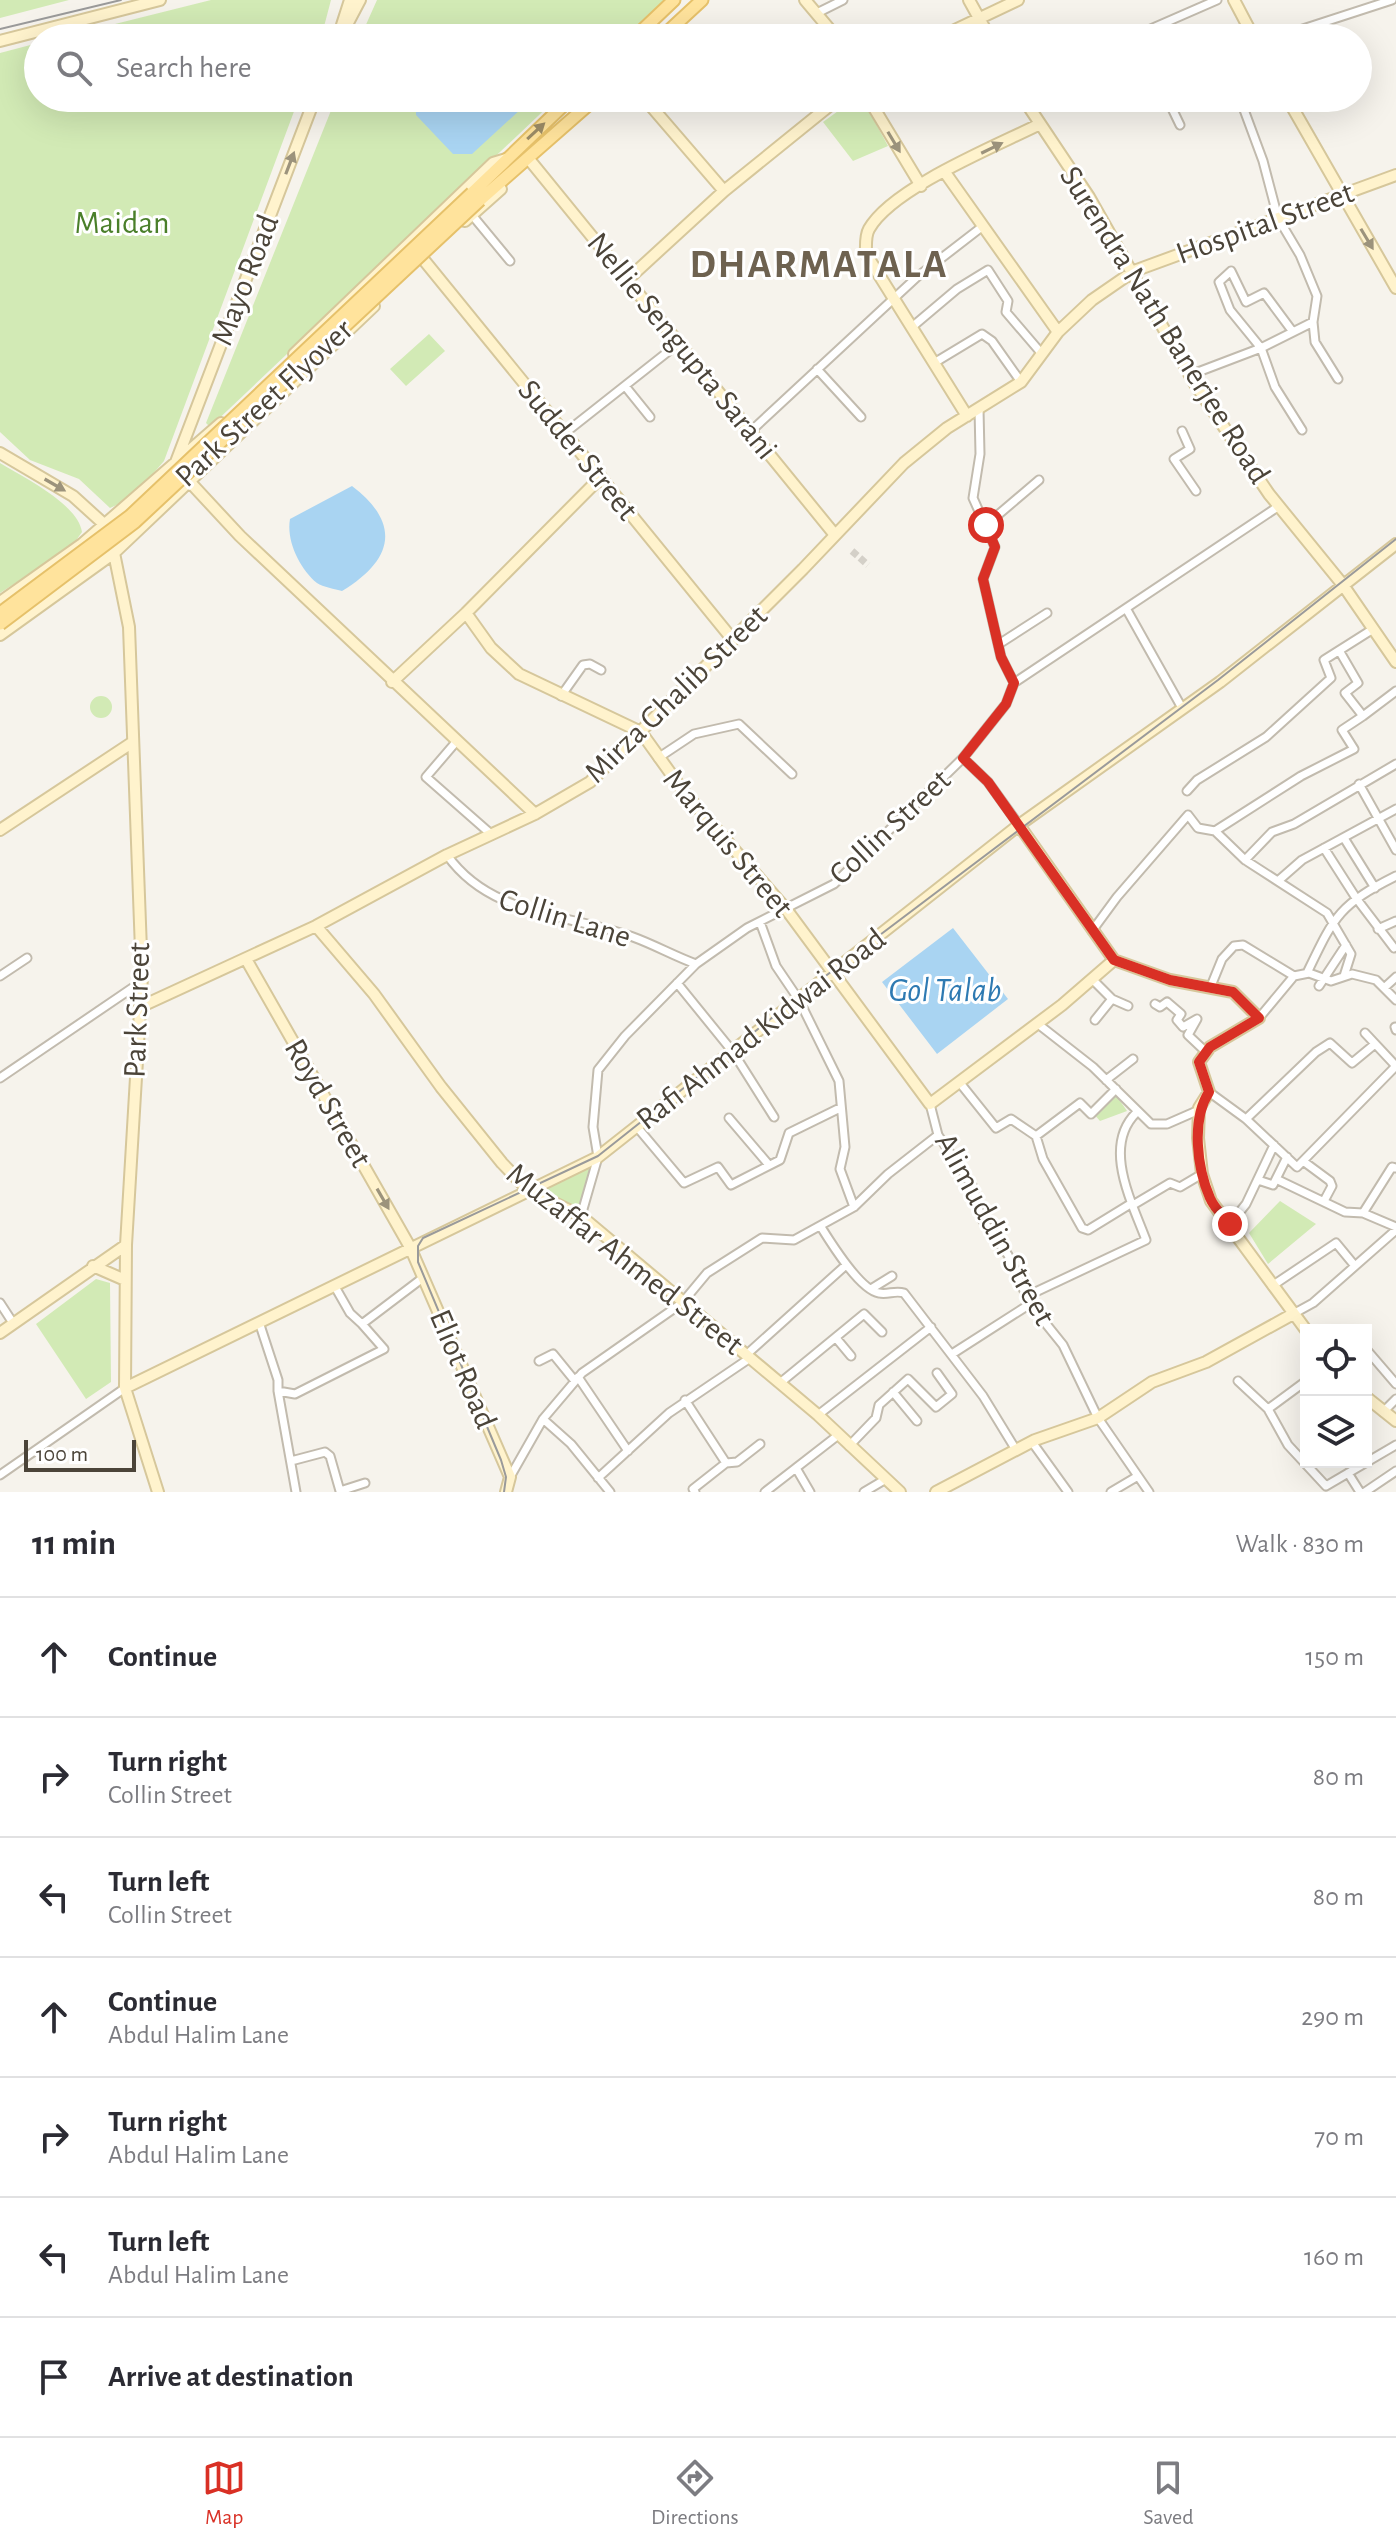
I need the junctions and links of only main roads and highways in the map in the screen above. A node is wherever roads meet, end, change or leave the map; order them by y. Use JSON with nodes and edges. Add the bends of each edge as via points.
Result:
{"nodes":[{"id":1,"x":160,"y":0,"type":"edge"},
{"id":2,"x":350,"y":0,"type":"edge"},
{"id":3,"x":360,"y":0,"type":"edge"},
{"id":4,"x":674,"y":0,"type":"edge"},
{"id":5,"x":702,"y":0,"type":"edge"},
{"id":6,"x":805,"y":0,"type":"edge"},
{"id":7,"x":969,"y":0,"type":"edge"},
{"id":8,"x":1018,"y":0,"type":"edge"},
{"id":9,"x":1234,"y":0,"type":"edge"},
{"id":10,"x":978,"y":17,"type":"junction"},
{"id":11,"x":66,"y":24,"type":"edge"},
{"id":12,"x":343,"y":24,"type":"edge"},
{"id":13,"x":347,"y":24,"type":"edge"},
{"id":14,"x":649,"y":24,"type":"edge"},
{"id":15,"x":676,"y":24,"type":"edge"},
{"id":16,"x":826,"y":24,"type":"edge"},
{"id":17,"x":965,"y":24,"type":"edge"},
{"id":18,"x":982,"y":24,"type":"edge"},
{"id":19,"x":1247,"y":24,"type":"edge"},
{"id":20,"x":24,"y":35,"type":"edge"},
{"id":21,"x":0,"y":41,"type":"edge"},
{"id":22,"x":310,"y":112,"type":"edge"},
{"id":23,"x":556,"y":112,"type":"edge"},
{"id":24,"x":580,"y":112,"type":"edge"},
{"id":25,"x":656,"y":112,"type":"edge"},
{"id":26,"x":822,"y":112,"type":"edge"},
{"id":27,"x":876,"y":112,"type":"edge"},
{"id":28,"x":1032,"y":112,"type":"edge"},
{"id":29,"x":1295,"y":112,"type":"edge"},
{"id":30,"x":1040,"y":124,"type":"junction"},
{"id":31,"x":528,"y":158,"type":"junction"},
{"id":32,"x":506,"y":159,"type":"junction"},
{"id":33,"x":516,"y":168,"type":"junction"},
{"id":34,"x":944,"y":171,"type":"junction"},
{"id":35,"x":1396,"y":175,"type":"edge"},
{"id":36,"x":921,"y":186,"type":"junction"},
{"id":37,"x":724,"y":191,"type":"junction"},
{"id":38,"x":1340,"y":194,"type":"junction"},
{"id":39,"x":476,"y":197,"type":"junction"},
{"id":40,"x":423,"y":259,"type":"junction"},
{"id":41,"x":1134,"y":271,"type":"junction"},
{"id":42,"x":627,"y":280,"type":"junction"},
{"id":43,"x":1396,"y":288,"type":"edge"},
{"id":44,"x":1058,"y":332,"type":"junction"},
{"id":45,"x":967,"y":416,"type":"junction"},
{"id":46,"x":0,"y":453,"type":"edge"},
{"id":47,"x":176,"y":463,"type":"junction"},
{"id":48,"x":601,"y":477,"type":"junction"},
{"id":49,"x":190,"y":482,"type":"junction"},
{"id":50,"x":105,"y":525,"type":"junction"},
{"id":51,"x":835,"y":535,"type":"junction"},
{"id":52,"x":1396,"y":544,"type":"edge"},
{"id":53,"x":114,"y":553,"type":"junction"},
{"id":54,"x":1343,"y":585,"type":"junction"},
{"id":55,"x":0,"y":602,"type":"edge"},
{"id":56,"x":0,"y":613,"type":"edge"},
{"id":57,"x":466,"y":613,"type":"junction"},
{"id":58,"x":0,"y":624,"type":"edge"},
{"id":59,"x":0,"y":635,"type":"edge"},
{"id":60,"x":733,"y":640,"type":"junction"},
{"id":61,"x":1396,"y":662,"type":"edge"},
{"id":62,"x":392,"y":682,"type":"junction"},
{"id":63,"x":641,"y":732,"type":"junction"},
{"id":64,"x":133,"y":742,"type":"junction"},
{"id":65,"x":535,"y":814,"type":"junction"},
{"id":66,"x":1019,"y":825,"type":"junction"},
{"id":67,"x":0,"y":830,"type":"edge"},
{"id":68,"x":316,"y":926,"type":"junction"},
{"id":69,"x":246,"y":959,"type":"junction"},
{"id":70,"x":1114,"y":960,"type":"junction"},
{"id":71,"x":830,"y":974,"type":"junction"},
{"id":72,"x":140,"y":1007,"type":"junction"},
{"id":73,"x":528,"y":1190,"type":"junction"},
{"id":74,"x":126,"y":1245,"type":"junction"},
{"id":75,"x":410,"y":1247,"type":"junction"},
{"id":76,"x":93,"y":1266,"type":"junction"},
{"id":77,"x":125,"y":1280,"type":"junction"},
{"id":78,"x":1293,"y":1314,"type":"junction"},
{"id":79,"x":1301,"y":1324,"type":"edge"},
{"id":80,"x":0,"y":1333,"type":"edge"},
{"id":81,"x":125,"y":1388,"type":"junction"},
{"id":82,"x":1372,"y":1402,"type":"edge"},
{"id":83,"x":1396,"y":1421,"type":"edge"},
{"id":84,"x":158,"y":1492,"type":"edge"},
{"id":85,"x":506,"y":1492,"type":"edge"},
{"id":86,"x":900,"y":1492,"type":"edge"},
{"id":87,"x":936,"y":1492,"type":"edge"}],
"edges":[{"from":1,"to":11,"type":"main road"},
{"from":2,"to":12,"type":"main road"},
{"from":3,"to":13,"type":"main road"},
{"from":4,"to":14,"type":"main road"},
{"from":5,"to":15,"type":"main road"},
{"from":6,"to":16,"type":"main road"},
{"from":7,"to":10,"type":"main road"},
{"from":8,"to":10,"type":"main road"},
{"from":9,"to":19,"type":"main road"},
{"from":10,"to":17,"type":"main road"},
{"from":10,"to":18,"type":"main road"},
{"from":20,"to":21,"type":"main road"},
{"from":47,"to":22,"type":"main road","name":"Mayo Road","one_way":true},
{"from":32,"to":23,"type":"main road","name":"Park Street Flyover","one_way":true},
{"from":24,"to":31,"type":"main road","name":"Park Street Flyover"},
{"from":25,"to":37,"type":"main road"},
{"from":26,"to":37,"type":"main road"},
{"from":27,"to":36,"type":"main road","one_way":true},
{"from":28,"to":30,"type":"main road","name":"Surendra Nath Banerjee Road"},
{"from":29,"to":38,"type":"main road"},
{"from":34,"to":30,"type":"main road","one_way":true},
{"from":30,"to":41,"type":"main road","name":"Surendra Nath Banerjee Road"},
{"from":31,"to":33,"type":"main road","name":"Park Street Flyover"},
{"from":31,"to":42,"type":"main road","name":"Nellie Sengupta Sarani"},
{"from":32,"to":39,"type":"main road","name":"Park Street Flyover"},
{"from":32,"to":47,"type":"main road","via":[[493,163]]},
{"from":33,"to":39,"type":"main road","name":"Park Street Flyover"},
{"from":33,"to":40,"type":"main road","via":[[510,180]]},
{"from":34,"to":36,"type":"main road"},
{"from":34,"to":44,"type":"main road"},
{"from":35,"to":38,"type":"main road","name":"Hospital Street"},
{"from":36,"to":45,"type":"main road","via":[[881,213],[866,233],[866,254]]},
{"from":37,"to":42,"type":"main road"},
{"from":38,"to":41,"type":"main road","name":"Hospital Street"},
{"from":38,"to":43,"type":"main road","one_way":true},
{"from":39,"to":56,"type":"main road","name":"Park Street Flyover","bridge":true,"via":[[130,516]]},
{"from":39,"to":58,"type":"main road","name":"Park Street Flyover","bridge":true,"via":[[146,513]]},
{"from":40,"to":48,"type":"main road","name":"Sudder Street"},
{"from":40,"to":49,"type":"main road"},
{"from":41,"to":44,"type":"main road","name":"Mirza Ghalib Street"},
{"from":41,"to":54,"type":"main road","name":"Surendra Nath Banerjee Road","via":[[1190,375],[1279,506]]},
{"from":42,"to":51,"type":"main road","name":"Nellie Sengupta Sarani"},
{"from":44,"to":45,"type":"main road","name":"Mirza Ghalib Street","via":[[1021,382]]},
{"from":45,"to":51,"type":"main road","name":"Mirza Ghalib Street","via":[[904,463]]},
{"from":46,"to":50,"type":"main road","one_way":true,"via":[[73,496]]},
{"from":47,"to":49,"type":"main road"},
{"from":47,"to":50,"type":"main road"},
{"from":48,"to":57,"type":"main road"},
{"from":48,"to":60,"type":"main road","name":"Sudder Street"},
{"from":49,"to":53,"type":"main road"},
{"from":49,"to":62,"type":"main road"},
{"from":50,"to":53,"type":"main road","name":"Park Street"},
{"from":50,"to":55,"type":"main road"},
{"from":51,"to":60,"type":"main road","name":"Mirza Ghalib Street"},
{"from":52,"to":54,"type":"main road","name":"Rafi Ahmad Kidwai Road"},
{"from":53,"to":59,"type":"main road"},
{"from":53,"to":64,"type":"main road","name":"Park Street","via":[[129,627]]},
{"from":54,"to":61,"type":"main road","name":"Surendra Nath Banerjee Road"},
{"from":54,"to":66,"type":"main road","name":"Rafi Ahmad Kidwai Road"},
{"from":57,"to":62,"type":"main road"},
{"from":57,"to":63,"type":"main road","via":[[503,660],[536,685]]},
{"from":60,"to":63,"type":"main road","name":"Mirza Ghalib Street"},
{"from":62,"to":65,"type":"main road"},
{"from":63,"to":65,"type":"main road","name":"Mirza Ghalib Street","via":[[590,782]]},
{"from":63,"to":71,"type":"main road","name":"Marquis Street","via":[[786,909]]},
{"from":64,"to":67,"type":"main road"},
{"from":64,"to":72,"type":"main road","name":"Park Street"},
{"from":65,"to":68,"type":"main road","name":"Mirza Ghalib Street"},
{"from":66,"to":70,"type":"main road"},
{"from":66,"to":71,"type":"main road","name":"Rafi Ahmad Kidwai Road"},
{"from":68,"to":69,"type":"main road","name":"Mirza Ghalib Street"},
{"from":68,"to":73,"type":"main road","name":"Muzaffar Ahmed Street"},
{"from":69,"to":72,"type":"main road","name":"Mirza Ghalib Street"},
{"from":69,"to":75,"type":"main road","name":"Royd Street","one_way":true},
{"from":70,"to":71,"type":"main road","name":"Alimuddin Street","via":[[930,1104]]},
{"from":70,"to":78,"type":"main road","via":[[1170,980],[1233,992],[1259,1018],[1199,1062],[1209,1092],[1199,1110],[1202,1174],[1211,1201]]},
{"from":71,"to":73,"type":"main road","name":"Rafi Ahmad Kidwai Road","via":[[598,1157]]},
{"from":72,"to":74,"type":"main road","name":"Park Street"},
{"from":73,"to":75,"type":"main road","name":"Rafi Ahmad Kidwai Road"},
{"from":73,"to":86,"type":"main road","name":"Muzaffar Ahmed Street","via":[[581,1216],[818,1415]]},
{"from":74,"to":76,"type":"main road"},
{"from":74,"to":77,"type":"main road","name":"Park Street"},
{"from":75,"to":81,"type":"main road","name":"Rafi Ahmad Kidwai Road"},
{"from":75,"to":85,"type":"main road","name":"Eliot Road","via":[[510,1477]]},
{"from":76,"to":77,"type":"main road"},
{"from":76,"to":80,"type":"main road"},
{"from":77,"to":81,"type":"main road","name":"Park Street"},
{"from":78,"to":79,"type":"main road"},
{"from":78,"to":87,"type":"main road","via":[[1206,1362],[1152,1382],[1098,1418],[1032,1442]]},
{"from":81,"to":84,"type":"main road","name":"Park Street"},
{"from":82,"to":83,"type":"main road"}]}
